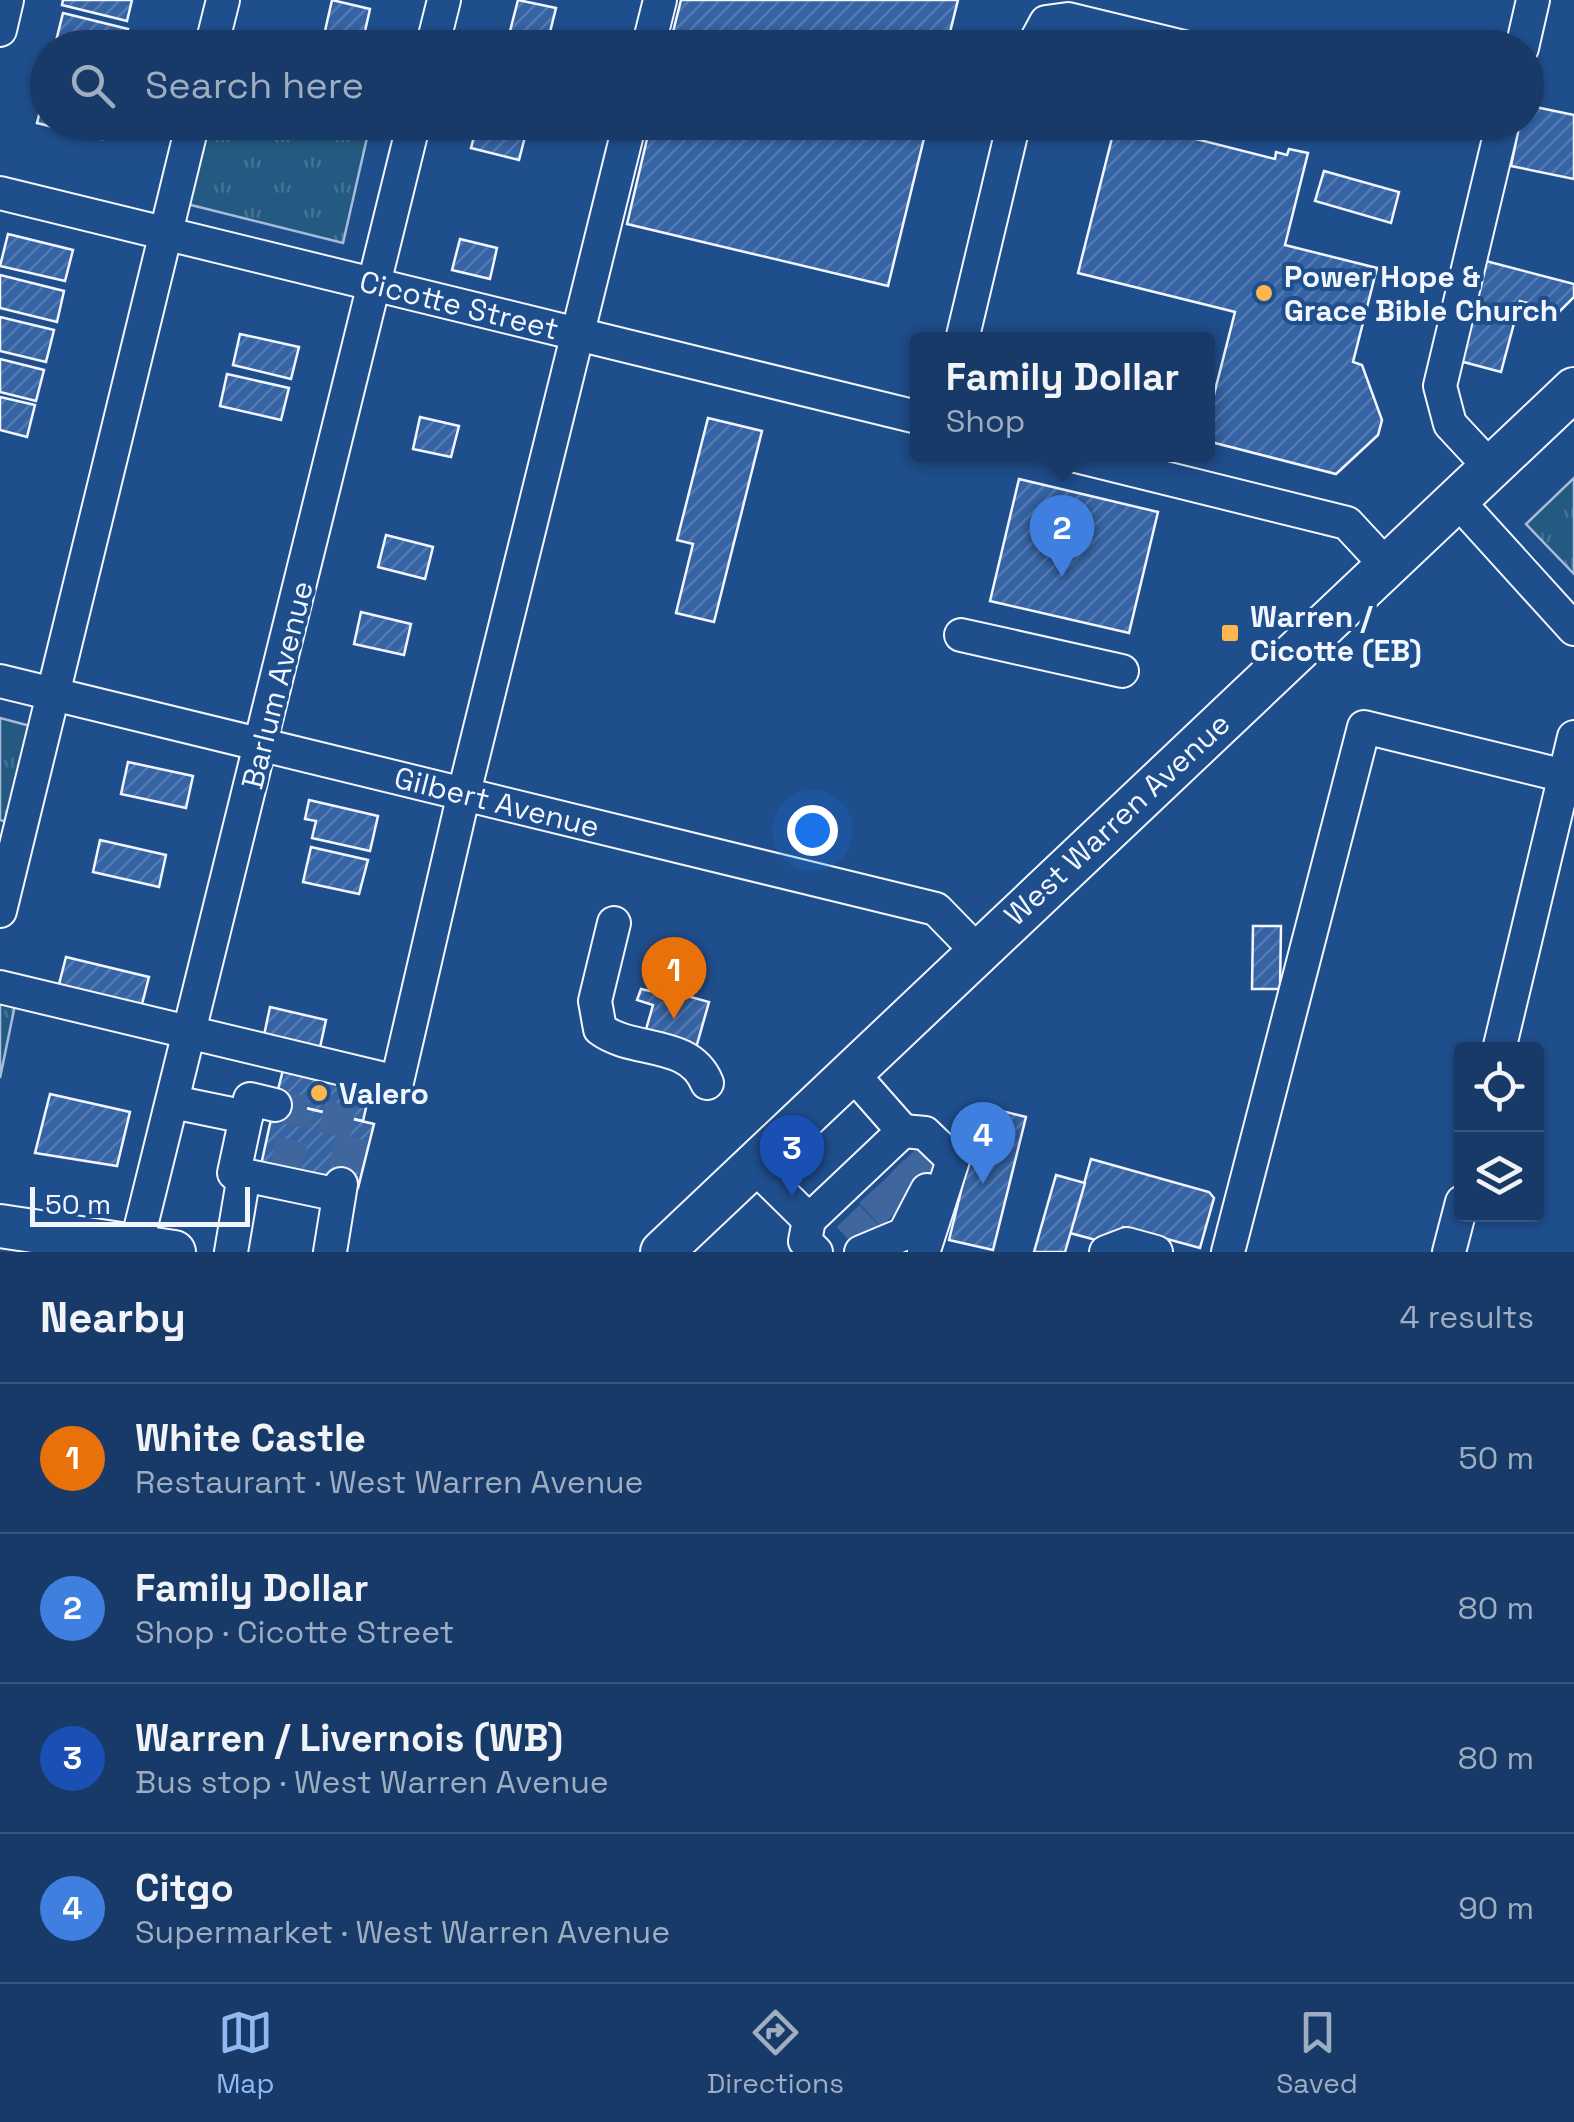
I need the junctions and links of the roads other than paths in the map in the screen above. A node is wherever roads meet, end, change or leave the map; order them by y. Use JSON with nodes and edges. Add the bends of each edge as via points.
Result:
{"nodes":[{"id":1,"x":7,"y":0,"type":"edge"},
{"id":2,"x":223,"y":0,"type":"edge"},
{"id":3,"x":444,"y":0,"type":"edge"},
{"id":4,"x":660,"y":0,"type":"edge"},
{"id":5,"x":1533,"y":0,"type":"edge"},
{"id":6,"x":0,"y":30,"type":"edge"},
{"id":7,"x":216,"y":30,"type":"edge"},
{"id":8,"x":436,"y":30,"type":"edge"},
{"id":9,"x":652,"y":30,"type":"edge"},
{"id":10,"x":1042,"y":30,"type":"edge"},
{"id":11,"x":1111,"y":30,"type":"edge"},
{"id":12,"x":1526,"y":30,"type":"edge"},
{"id":13,"x":189,"y":140,"type":"edge"},
{"id":14,"x":410,"y":140,"type":"edge"},
{"id":15,"x":626,"y":140,"type":"edge"},
{"id":16,"x":1010,"y":140,"type":"edge"},
{"id":17,"x":1499,"y":140,"type":"edge"},
{"id":18,"x":0,"y":194,"type":"edge"},
{"id":19,"x":166,"y":234,"type":"junction"},
{"id":20,"x":375,"y":285,"type":"junction"},
{"id":21,"x":964,"y":332,"type":"edge"},
{"id":22,"x":578,"y":334,"type":"junction"},
{"id":23,"x":1574,"y":389,"type":"edge"},
{"id":24,"x":910,"y":415,"type":"edge"},
{"id":25,"x":1100,"y":462,"type":"edge"},
{"id":26,"x":1491,"y":468,"type":"junction"},
{"id":27,"x":1456,"y":499,"type":"junction"},
{"id":28,"x":1386,"y":565,"type":"junction"},
{"id":29,"x":1574,"y":629,"type":"edge"},
{"id":30,"x":961,"y":635,"type":"dead end"},
{"id":31,"x":1122,"y":671,"type":"dead end"},
{"id":32,"x":0,"y":682,"type":"edge"},
{"id":33,"x":54,"y":694,"type":"junction"},
{"id":34,"x":1574,"y":738,"type":"edge"},
{"id":35,"x":263,"y":744,"type":"junction"},
{"id":36,"x":1565,"y":776,"type":"junction"},
{"id":37,"x":464,"y":794,"type":"junction"},
{"id":38,"x":0,"y":911,"type":"edge"},
{"id":39,"x":614,"y":923,"type":"dead end"},
{"id":40,"x":977,"y":951,"type":"junction"},
{"id":41,"x":0,"y":986,"type":"edge"},
{"id":42,"x":190,"y":1034,"type":"junction"},
{"id":43,"x":1501,"y":1042,"type":"edge"},
{"id":44,"x":851,"y":1072,"type":"junction"},
{"id":45,"x":707,"y":1082,"type":"dead end"},
{"id":46,"x":174,"y":1102,"type":"junction"},
{"id":47,"x":753,"y":1165,"type":"junction"},
{"id":48,"x":244,"y":1175,"type":"junction"},
{"id":49,"x":879,"y":1208,"type":"edge"},
{"id":50,"x":1457,"y":1222,"type":"edge"},
{"id":51,"x":0,"y":1226,"type":"edge"},
{"id":52,"x":155,"y":1249,"type":"edge"},
{"id":53,"x":231,"y":1252,"type":"edge"},
{"id":54,"x":330,"y":1252,"type":"edge"},
{"id":55,"x":662,"y":1252,"type":"edge"},
{"id":56,"x":1106,"y":1252,"type":"edge"},
{"id":57,"x":1156,"y":1252,"type":"edge"},
{"id":58,"x":1228,"y":1252,"type":"edge"},
{"id":59,"x":1450,"y":1252,"type":"edge"}],
"edges":[{"from":1,"to":6,"type":"street"},
{"from":2,"to":7,"type":"street"},
{"from":3,"to":8,"type":"street"},
{"from":4,"to":9,"type":"street"},
{"from":5,"to":12,"type":"street"},
{"from":10,"to":11,"type":"street","via":[[1046,22],[1068,20]]},
{"from":13,"to":19,"type":"street"},
{"from":14,"to":20,"type":"street","name":"Barlum Avenue"},
{"from":15,"to":22,"type":"street"},
{"from":16,"to":21,"type":"street"},
{"from":17,"to":26,"type":"street","via":[[1440,386],[1450,424]]},
{"from":18,"to":19,"type":"street","name":"Cicotte Street"},
{"from":19,"to":20,"type":"street","name":"Cicotte Street"},
{"from":19,"to":33,"type":"street"},
{"from":20,"to":22,"type":"street","name":"Cicotte Street"},
{"from":20,"to":35,"type":"street","name":"Barlum Avenue"},
{"from":22,"to":24,"type":"street","name":"Cicotte Street"},
{"from":22,"to":37,"type":"street"},
{"from":23,"to":26,"type":"main road","name":"West Warren Avenue"},
{"from":25,"to":28,"type":"street","via":[[1347,523]]},
{"from":26,"to":27,"type":"main road","name":"West Warren Avenue"},
{"from":27,"to":28,"type":"main road","name":"West Warren Avenue"},
{"from":27,"to":29,"type":"street"},
{"from":28,"to":40,"type":"main road","name":"West Warren Avenue"},
{"from":30,"to":31,"type":"street"},
{"from":32,"to":33,"type":"street","name":"Gilbert Avenue"},
{"from":33,"to":35,"type":"street","name":"Gilbert Avenue"},
{"from":33,"to":38,"type":"street"},
{"from":34,"to":36,"type":"street"},
{"from":35,"to":37,"type":"street","name":"Gilbert Avenue"},
{"from":35,"to":42,"type":"street","name":"Barlum Avenue"},
{"from":36,"to":43,"type":"street"},
{"from":36,"to":58,"type":"street","via":[[1364,726]]},
{"from":37,"to":40,"type":"street","name":"Gilbert Avenue","via":[[936,909]]},
{"from":37,"to":42,"type":"street","via":[[397,1082]]},
{"from":39,"to":45,"type":"street","via":[[595,1001],[600,1029],[686,1057]]},
{"from":40,"to":44,"type":"main road","name":"West Warren Avenue"},
{"from":41,"to":42,"type":"street"},
{"from":42,"to":46,"type":"street","name":"Barlum Avenue"},
{"from":44,"to":47,"type":"main road","name":"West Warren Avenue"},
{"from":44,"to":49,"type":"street"},
{"from":46,"to":48,"type":"street","via":[[260,1111],[234,1173]]},
{"from":46,"to":52,"type":"street","name":"Barlum Avenue"},
{"from":47,"to":49,"type":"street"},
{"from":47,"to":55,"type":"main road","name":"West Warren Avenue"},
{"from":48,"to":53,"type":"street"},
{"from":48,"to":54,"type":"street","via":[[330,1187]]},
{"from":50,"to":59,"type":"street"},
{"from":51,"to":52,"type":"main road"},
{"from":56,"to":57,"type":"street","via":[[1127,1244]]}]}
